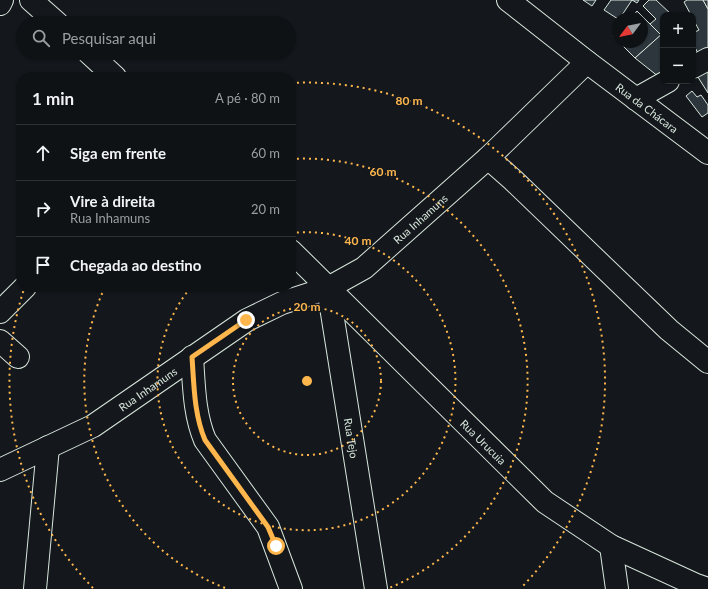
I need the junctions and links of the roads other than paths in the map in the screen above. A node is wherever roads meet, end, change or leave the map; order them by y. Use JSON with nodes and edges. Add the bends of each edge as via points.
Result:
{"nodes":[{"id":1,"x":2,"y":0,"type":"edge"},
{"id":2,"x":31,"y":0,"type":"edge"},
{"id":3,"x":508,"y":0,"type":"edge"},
{"id":4,"x":0,"y":4,"type":"edge"},
{"id":5,"x":49,"y":16,"type":"edge"},
{"id":6,"x":708,"y":59,"type":"edge"},
{"id":7,"x":97,"y":60,"type":"edge"},
{"id":8,"x":587,"y":62,"type":"junction"},
{"id":9,"x":696,"y":65,"type":"edge"},
{"id":10,"x":110,"y":72,"type":"edge"},
{"id":11,"x":663,"y":84,"type":"edge"},
{"id":12,"x":636,"y":99,"type":"junction"},
{"id":13,"x":708,"y":153,"type":"edge"},
{"id":14,"x":488,"y":158,"type":"junction"},
{"id":15,"x":296,"y":256,"type":"edge"},
{"id":16,"x":328,"y":288,"type":"junction"},
{"id":17,"x":20,"y":292,"type":"edge"},
{"id":18,"x":0,"y":312,"type":"edge"},
{"id":19,"x":0,"y":342,"type":"edge"},
{"id":20,"x":18,"y":356,"type":"dead end"},
{"id":21,"x":192,"y":357,"type":"junction"},
{"id":22,"x":708,"y":362,"type":"edge"},
{"id":23,"x":48,"y":447,"type":"junction"},
{"id":24,"x":0,"y":470,"type":"edge"},
{"id":25,"x":610,"y":546,"type":"junction"},
{"id":26,"x":35,"y":589,"type":"edge"},
{"id":27,"x":291,"y":589,"type":"edge"},
{"id":28,"x":376,"y":589,"type":"edge"},
{"id":29,"x":617,"y":589,"type":"edge"},
{"id":30,"x":708,"y":589,"type":"edge"}],
"edges":[{"from":1,"to":4,"type":"street"},
{"from":2,"to":5,"type":"street"},
{"from":3,"to":8,"type":"street","name":"Rua da Chácara"},
{"from":6,"to":9,"type":"street"},
{"from":7,"to":10,"type":"street"},
{"from":8,"to":12,"type":"street","name":"Rua da Chácara"},
{"from":8,"to":14,"type":"street","name":"Rua Inhamuns"},
{"from":11,"to":12,"type":"street"},
{"from":12,"to":13,"type":"street","name":"Rua da Chácara"},
{"from":14,"to":16,"type":"street","name":"Rua Inhamuns","via":[[364,268]]},
{"from":14,"to":22,"type":"street","via":[[669,330]]},
{"from":15,"to":16,"type":"street","name":"Rua Urucuia"},
{"from":16,"to":21,"type":"street","name":"Rua Inhamuns","via":[[282,303],[246,320]]},
{"from":16,"to":25,"type":"street","name":"Rua Urucuia","via":[[545,502]]},
{"from":16,"to":28,"type":"street","name":"Rua Tejo"},
{"from":17,"to":18,"type":"street"},
{"from":19,"to":20,"type":"street"},
{"from":21,"to":23,"type":"street","name":"Rua Inhamuns","via":[[93,426]]},
{"from":21,"to":27,"type":"street","via":[[199,426],[205,440],[268,527]]},
{"from":23,"to":24,"type":"street","name":"Rua Inhamuns"},
{"from":23,"to":26,"type":"street"},
{"from":25,"to":29,"type":"street"},
{"from":25,"to":30,"type":"street","name":"Rua Urucuia"}]}
